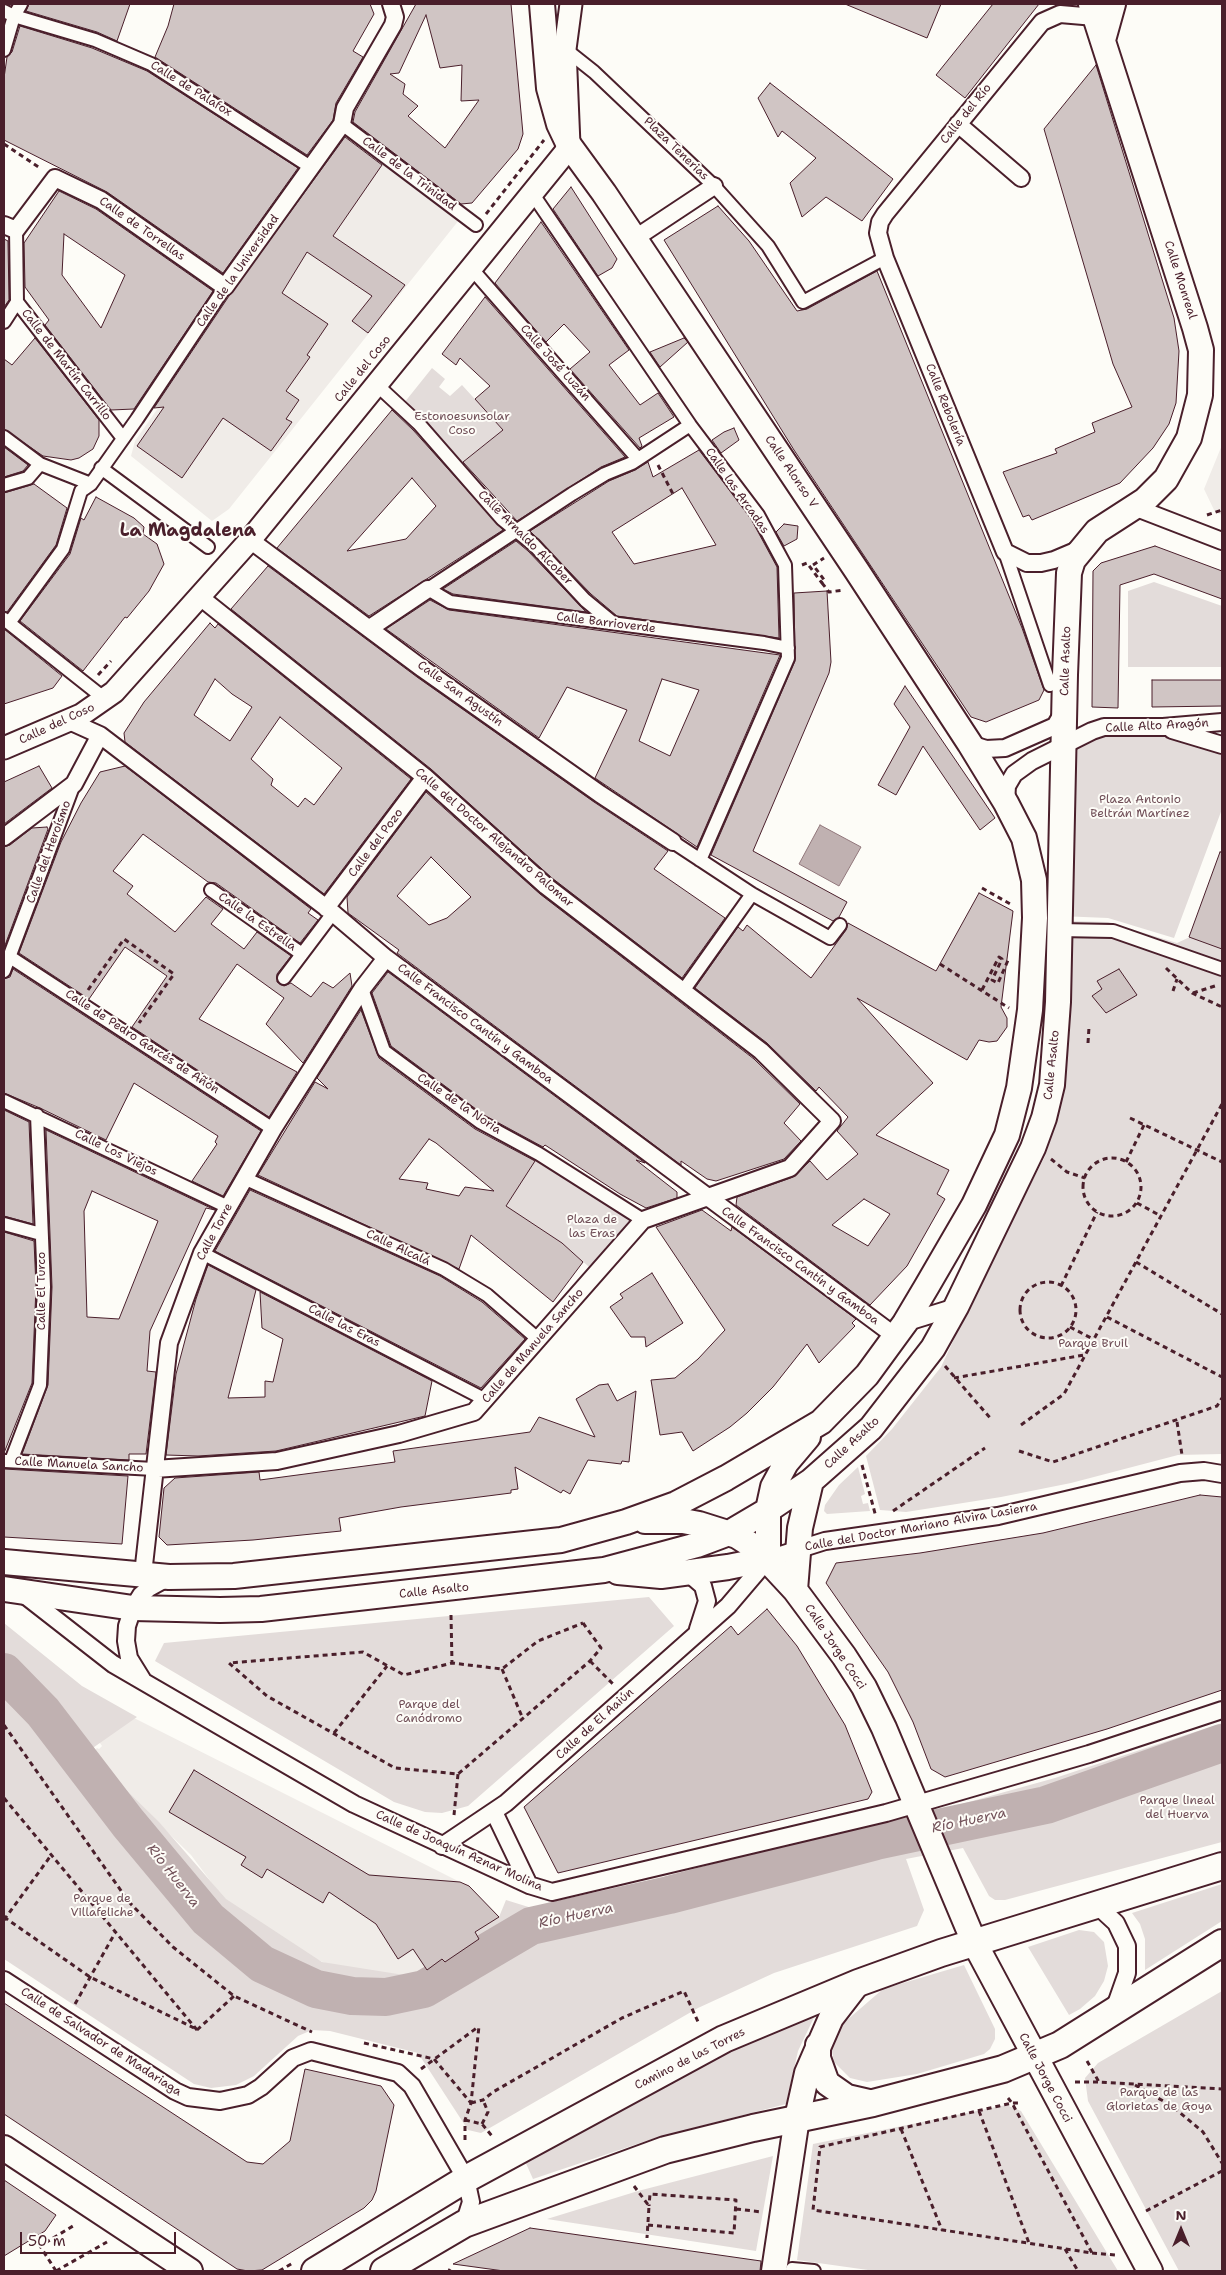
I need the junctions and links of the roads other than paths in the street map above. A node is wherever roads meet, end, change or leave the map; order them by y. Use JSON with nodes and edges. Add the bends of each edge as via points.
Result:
{"nodes":[{"id":1,"x":21,"y":4,"type":"edge"},
{"id":2,"x":392,"y":4,"type":"edge"},
{"id":3,"x":542,"y":4,"type":"edge"},
{"id":4,"x":570,"y":4,"type":"edge"},
{"id":5,"x":1100,"y":8,"type":"edge"},
{"id":6,"x":9,"y":13,"type":"edge"},
{"id":7,"x":565,"y":49,"type":"junction"},
{"id":8,"x":4,"y":50,"type":"edge"},
{"id":9,"x":342,"y":124,"type":"junction"},
{"id":10,"x":958,"y":124,"type":"junction"},
{"id":11,"x":569,"y":145,"type":"junction"},
{"id":12,"x":312,"y":168,"type":"junction"},
{"id":13,"x":1022,"y":178,"type":"dead end"},
{"id":14,"x":714,"y":186,"type":"junction"},
{"id":15,"x":532,"y":193,"type":"junction"},
{"id":16,"x":476,"y":225,"type":"road end"},
{"id":17,"x":10,"y":227,"type":"edge"},
{"id":18,"x":634,"y":239,"type":"junction"},
{"id":19,"x":885,"y":258,"type":"junction"},
{"id":20,"x":471,"y":268,"type":"junction"},
{"id":21,"x":225,"y":288,"type":"junction"},
{"id":22,"x":18,"y":302,"type":"junction"},
{"id":23,"x":4,"y":322,"type":"edge"},
{"id":24,"x":378,"y":386,"type":"junction"},
{"id":25,"x":690,"y":425,"type":"junction"},
{"id":26,"x":4,"y":437,"type":"edge"},
{"id":27,"x":122,"y":437,"type":"junction"},
{"id":28,"x":638,"y":459,"type":"junction"},
{"id":29,"x":40,"y":464,"type":"junction"},
{"id":30,"x":101,"y":468,"type":"junction"},
{"id":31,"x":91,"y":484,"type":"junction"},
{"id":32,"x":4,"y":486,"type":"edge"},
{"id":33,"x":1134,"y":507,"type":"junction"},
{"id":34,"x":516,"y":532,"type":"junction"},
{"id":35,"x":250,"y":540,"type":"junction"},
{"id":36,"x":1222,"y":541,"type":"edge"},
{"id":37,"x":208,"y":548,"type":"dead end"},
{"id":38,"x":1080,"y":549,"type":"junction"},
{"id":39,"x":1005,"y":552,"type":"junction"},
{"id":40,"x":428,"y":589,"type":"junction"},
{"id":41,"x":200,"y":596,"type":"junction"},
{"id":42,"x":7,"y":621,"type":"edge"},
{"id":43,"x":613,"y":623,"type":"junction"},
{"id":44,"x":370,"y":628,"type":"junction"},
{"id":45,"x":788,"y":648,"type":"junction"},
{"id":46,"x":1050,"y":685,"type":"dead end"},
{"id":47,"x":106,"y":699,"type":"junction"},
{"id":48,"x":1064,"y":711,"type":"junction"},
{"id":49,"x":69,"y":721,"type":"junction"},
{"id":50,"x":1222,"y":722,"type":"edge"},
{"id":51,"x":1163,"y":727,"type":"junction"},
{"id":52,"x":100,"y":735,"type":"junction"},
{"id":53,"x":970,"y":744,"type":"junction"},
{"id":54,"x":1065,"y":744,"type":"junction"},
{"id":55,"x":1222,"y":745,"type":"edge"},
{"id":56,"x":4,"y":748,"type":"edge"},
{"id":57,"x":425,"y":777,"type":"junction"},
{"id":58,"x":74,"y":784,"type":"junction"},
{"id":59,"x":1006,"y":803,"type":"junction"},
{"id":60,"x":4,"y":837,"type":"edge"},
{"id":61,"x":674,"y":842,"type":"joint"},
{"id":62,"x":702,"y":855,"type":"junction"},
{"id":63,"x":211,"y":890,"type":"dead end"},
{"id":64,"x":752,"y":894,"type":"junction"},
{"id":65,"x":329,"y":910,"type":"junction"},
{"id":66,"x":840,"y":925,"type":"dead end"},
{"id":67,"x":1059,"y":930,"type":"junction"},
{"id":68,"x":302,"y":954,"type":"junction"},
{"id":69,"x":10,"y":958,"type":"junction"},
{"id":70,"x":386,"y":958,"type":"junction"},
{"id":71,"x":1222,"y":969,"type":"edge"},
{"id":72,"x":4,"y":970,"type":"edge"},
{"id":73,"x":284,"y":978,"type":"dead end"},
{"id":74,"x":362,"y":989,"type":"junction"},
{"id":75,"x":683,"y":991,"type":"junction"},
{"id":76,"x":4,"y":1101,"type":"edge"},
{"id":77,"x":37,"y":1116,"type":"junction"},
{"id":78,"x":832,"y":1121,"type":"joint"},
{"id":79,"x":272,"y":1129,"type":"junction"},
{"id":80,"x":244,"y":1178,"type":"junction"},
{"id":81,"x":707,"y":1197,"type":"junction"},
{"id":82,"x":228,"y":1207,"type":"junction"},
{"id":83,"x":643,"y":1220,"type":"junction"},
{"id":84,"x":4,"y":1224,"type":"edge"},
{"id":85,"x":42,"y":1234,"type":"junction"},
{"id":86,"x":202,"y":1253,"type":"junction"},
{"id":87,"x":956,"y":1307,"type":"junction"},
{"id":88,"x":894,"y":1329,"type":"junction"},
{"id":89,"x":538,"y":1340,"type":"junction"},
{"id":90,"x":486,"y":1400,"type":"junction"},
{"id":91,"x":821,"y":1422,"type":"junction"},
{"id":92,"x":7,"y":1461,"type":"edge"},
{"id":93,"x":154,"y":1469,"type":"junction"},
{"id":94,"x":1222,"y":1474,"type":"edge"},
{"id":95,"x":811,"y":1481,"type":"junction"},
{"id":96,"x":768,"y":1510,"type":"junction"},
{"id":97,"x":626,"y":1522,"type":"junction"},
{"id":98,"x":729,"y":1533,"type":"junction"},
{"id":99,"x":798,"y":1548,"type":"junction"},
{"id":100,"x":768,"y":1559,"type":"junction"},
{"id":101,"x":4,"y":1562,"type":"edge"},
{"id":102,"x":604,"y":1570,"type":"junction"},
{"id":103,"x":143,"y":1574,"type":"junction"},
{"id":104,"x":688,"y":1574,"type":"junction"},
{"id":105,"x":169,"y":1577,"type":"junction"},
{"id":106,"x":11,"y":1589,"type":"edge"},
{"id":107,"x":795,"y":1590,"type":"junction"},
{"id":108,"x":133,"y":1608,"type":"junction"},
{"id":109,"x":695,"y":1635,"type":"junction"},
{"id":110,"x":146,"y":1684,"type":"junction"},
{"id":111,"x":1222,"y":1710,"type":"edge"},
{"id":112,"x":918,"y":1810,"type":"junction"},
{"id":113,"x":494,"y":1812,"type":"junction"},
{"id":114,"x":442,"y":1846,"type":"junction"},
{"id":115,"x":1222,"y":1866,"type":"edge"},
{"id":116,"x":529,"y":1885,"type":"junction"},
{"id":117,"x":1092,"y":1906,"type":"junction"},
{"id":118,"x":974,"y":1942,"type":"junction"},
{"id":119,"x":1222,"y":1943,"type":"edge"},
{"id":120,"x":4,"y":1980,"type":"edge"},
{"id":121,"x":858,"y":1984,"type":"junction"},
{"id":122,"x":1112,"y":2012,"type":"junction"},
{"id":123,"x":818,"y":2043,"type":"junction"},
{"id":124,"x":1034,"y":2057,"type":"junction"},
{"id":125,"x":873,"y":2102,"type":"junction"},
{"id":126,"x":797,"y":2118,"type":"junction"},
{"id":127,"x":4,"y":2148,"type":"edge"},
{"id":128,"x":466,"y":2179,"type":"junction"},
{"id":129,"x":464,"y":2224,"type":"junction"},
{"id":130,"x":783,"y":2270,"type":"edge"},
{"id":131,"x":190,"y":2271,"type":"edge"},
{"id":132,"x":315,"y":2271,"type":"edge"},
{"id":133,"x":384,"y":2271,"type":"edge"},
{"id":134,"x":814,"y":2271,"type":"edge"},
{"id":135,"x":1150,"y":2271,"type":"edge"}],
"edges":[{"from":1,"to":6,"type":"street"},
{"from":2,"to":9,"type":"street","name":"Calle de la Universidad","via":[[393,25],[347,104]]},
{"from":3,"to":11,"type":"main road","via":[[549,88]]},
{"from":4,"to":7,"type":"street"},
{"from":5,"to":10,"type":"street","name":"Calle del Río","via":[[1060,14],[1042,22]]},
{"from":5,"to":33,"type":"main road","name":"Calle Monreal","via":[[1103,40],[1200,350],[1200,395],[1189,438],[1161,485]]},
{"from":6,"to":8,"type":"street"},
{"from":6,"to":12,"type":"street","name":"Calle de Palafox","via":[[95,40],[151,64]]},
{"from":7,"to":11,"type":"street"},
{"from":7,"to":14,"type":"street","name":"Plaza Tenerias","via":[[594,72]]},
{"from":9,"to":12,"type":"street","name":"Calle de la Universidad"},
{"from":9,"to":16,"type":"street","name":"Calle de la Trinidad"},
{"from":10,"to":13,"type":"street"},
{"from":10,"to":19,"type":"street","name":"Calle del Río","via":[[880,222],[878,233]]},
{"from":11,"to":15,"type":"street","name":"Calle del Coso"},
{"from":11,"to":18,"type":"main road","name":"Calle Alonso V"},
{"from":12,"to":21,"type":"street","name":"Calle de la Universidad"},
{"from":14,"to":18,"type":"street","name":"Plaza Tenerias"},
{"from":14,"to":19,"type":"street","via":[[768,246],[803,302]]},
{"from":15,"to":20,"type":"street","name":"Calle del Coso"},
{"from":15,"to":25,"type":"street","name":"Calle las Arcadas"},
{"from":17,"to":21,"type":"street","name":"Calle de Torrellas","via":[[55,178],[101,200]]},
{"from":17,"to":22,"type":"street","name":"Calle de Martín Carrillo"},
{"from":18,"to":53,"type":"main road","name":"Calle Alonso V"},
{"from":19,"to":39,"type":"street","name":"Calle Rebolería"},
{"from":20,"to":24,"type":"street","name":"Calle del Coso"},
{"from":20,"to":28,"type":"street","name":"Calle José Luzán"},
{"from":21,"to":27,"type":"street","name":"Calle de la Universidad"},
{"from":22,"to":23,"type":"street"},
{"from":22,"to":27,"type":"street","name":"Calle de Martín Carrillo"},
{"from":24,"to":34,"type":"street","name":"Calle Arnaldo Alcober","via":[[420,424]]},
{"from":24,"to":35,"type":"street","name":"Calle del Coso"},
{"from":25,"to":28,"type":"street"},
{"from":25,"to":45,"type":"street","name":"Calle las Arcadas","via":[[758,515],[786,565]]},
{"from":26,"to":29,"type":"street"},
{"from":27,"to":30,"type":"street","name":"Calle de la Universidad"},
{"from":28,"to":34,"type":"street","via":[[605,474]]},
{"from":29,"to":31,"type":"street"},
{"from":29,"to":32,"type":"street","via":[[28,478]]},
{"from":30,"to":31,"type":"street","name":"Calle de la Universidad"},
{"from":30,"to":37,"type":"street"},
{"from":31,"to":42,"type":"street","name":"Calle de la Universidad","via":[[81,491],[63,548]]},
{"from":33,"to":36,"type":"street"},
{"from":33,"to":38,"type":"main road","name":"Calle Asalto","via":[[1097,531]]},
{"from":34,"to":40,"type":"street"},
{"from":34,"to":43,"type":"street","name":"Calle Arnaldo Alcober","via":[[534,545],[586,600]]},
{"from":35,"to":41,"type":"street","name":"Calle del Coso"},
{"from":35,"to":44,"type":"street","name":"Calle San Agustín"},
{"from":38,"to":39,"type":"street","via":[[1041,563],[1028,563]]},
{"from":38,"to":48,"type":"main road","name":"Calle Asalto","via":[[1070,573]]},
{"from":39,"to":46,"type":"street"},
{"from":40,"to":43,"type":"street","name":"Calle Barrioverde","via":[[450,602]]},
{"from":40,"to":44,"type":"street"},
{"from":41,"to":47,"type":"street","name":"Calle del Coso"},
{"from":41,"to":57,"type":"street","name":"Calle del Doctor Alejandro Palomar"},
{"from":42,"to":47,"type":"street"},
{"from":43,"to":45,"type":"street","name":"Calle Barrioverde"},
{"from":44,"to":61,"type":"street","name":"Calle San Agustín","via":[[600,794]]},
{"from":45,"to":62,"type":"street","name":"Calle las Arcadas","via":[[788,658],[773,696]]},
{"from":47,"to":49,"type":"street","name":"Calle del Coso"},
{"from":48,"to":53,"type":"street","via":[[1055,726],[1005,748],[986,749]]},
{"from":48,"to":54,"type":"main road","name":"Calle Asalto"},
{"from":49,"to":52,"type":"street","name":"Calle Francisco Cantín y Gamboa"},
{"from":49,"to":56,"type":"street","name":"Calle del Coso"},
{"from":50,"to":51,"type":"street","name":"Calle Alto Aragón"},
{"from":51,"to":54,"type":"street","name":"Calle Alto Aragón","via":[[1104,727]]},
{"from":51,"to":55,"type":"street"},
{"from":52,"to":58,"type":"street","name":"Calle del Heroísmo"},
{"from":52,"to":65,"type":"street","name":"Calle Francisco Cantín y Gamboa"},
{"from":53,"to":59,"type":"main road","name":"Calle Alonso V"},
{"from":54,"to":59,"type":"street","name":"Calle Alto Aragón","via":[[1014,774],[1007,786]]},
{"from":54,"to":67,"type":"main road","name":"Calle Asalto"},
{"from":57,"to":65,"type":"street","name":"Calle del Pozo"},
{"from":57,"to":75,"type":"street","name":"Calle del Doctor Alejandro Palomar","via":[[546,886]]},
{"from":58,"to":60,"type":"street"},
{"from":58,"to":69,"type":"street","name":"Calle del Heroísmo"},
{"from":59,"to":88,"type":"main road","via":[[1024,838],[1034,880],[1030,1018],[1019,1088],[1007,1135],[974,1205]]},
{"from":61,"to":62,"type":"street"},
{"from":62,"to":64,"type":"street"},
{"from":63,"to":68,"type":"street","name":"Calle la Estrella"},
{"from":64,"to":66,"type":"street","via":[[830,938]]},
{"from":64,"to":75,"type":"street"},
{"from":65,"to":68,"type":"street","name":"Calle del Pozo"},
{"from":65,"to":70,"type":"street","name":"Calle Francisco Cantín y Gamboa"},
{"from":67,"to":71,"type":"street","via":[[1113,931]]},
{"from":67,"to":87,"type":"main road","name":"Calle Asalto","via":[[1055,1054],[1044,1118],[1034,1148]]},
{"from":68,"to":73,"type":"street","name":"Calle del Pozo"},
{"from":69,"to":72,"type":"street","name":"Calle del Heroísmo"},
{"from":69,"to":79,"type":"street","name":"Calle de Pedro Garcés de Añón"},
{"from":70,"to":74,"type":"street","name":"Calle Torre"},
{"from":70,"to":81,"type":"street","name":"Calle Francisco Cantín y Gamboa"},
{"from":74,"to":79,"type":"street","name":"Calle Torre"},
{"from":74,"to":83,"type":"street","name":"Calle de la Noria","via":[[384,1051],[480,1122],[539,1154]]},
{"from":75,"to":78,"type":"street","name":"Calle del Doctor Alejandro Palomar","via":[[761,1051]]},
{"from":76,"to":77,"type":"street","name":"Calle Los Viejos"},
{"from":77,"to":82,"type":"street","name":"Calle Los Viejos"},
{"from":77,"to":85,"type":"street","name":"Calle El Turco"},
{"from":78,"to":81,"type":"street","name":"Calle de Manuela Sancho","via":[[790,1168]]},
{"from":79,"to":80,"type":"street","name":"Calle Torre"},
{"from":80,"to":82,"type":"street","name":"Calle Torre"},
{"from":80,"to":89,"type":"street","name":"Calle Alcalá","via":[[444,1269],[487,1295]]},
{"from":81,"to":83,"type":"street","name":"Calle de Manuela Sancho"},
{"from":81,"to":88,"type":"street","name":"Calle Francisco Cantín y Gamboa"},
{"from":82,"to":86,"type":"street","name":"Calle Torre"},
{"from":83,"to":89,"type":"street","name":"Calle de Manuela Sancho"},
{"from":84,"to":85,"type":"street"},
{"from":85,"to":92,"type":"street","name":"Calle El Turco","via":[[44,1287],[40,1384]]},
{"from":86,"to":90,"type":"street","name":"Calle las Eras"},
{"from":86,"to":93,"type":"street","name":"Calle Torre","via":[[169,1343]]},
{"from":87,"to":88,"type":"street"},
{"from":87,"to":95,"type":"main road","name":"Calle Asalto","via":[[933,1348],[895,1400],[871,1428]]},
{"from":88,"to":91,"type":"main road","via":[[867,1375]]},
{"from":89,"to":90,"type":"street","name":"Calle de Manuela Sancho"},
{"from":90,"to":93,"type":"street","name":"Calle de Manuela Sancho","via":[[474,1412],[408,1432],[277,1461]]},
{"from":91,"to":96,"type":"main road","via":[[778,1475]]},
{"from":91,"to":97,"type":"main road","via":[[693,1495]]},
{"from":92,"to":93,"type":"street","name":"Calle Manuela Sancho"},
{"from":93,"to":103,"type":"street","name":"Calle Torre"},
{"from":94,"to":99,"type":"street","name":"Calle del Doctor Mariano Alvira Lasierra","via":[[1204,1471],[1180,1473],[998,1516]]},
{"from":95,"to":96,"type":"main road","name":"Calle Asalto"},
{"from":95,"to":99,"type":"main road"},
{"from":96,"to":98,"type":"main road","name":"Calle Asalto"},
{"from":96,"to":100,"type":"main road"},
{"from":97,"to":98,"type":"main road","via":[[683,1521]]},
{"from":97,"to":105,"type":"main road","via":[[561,1540],[514,1546],[234,1576]]},
{"from":98,"to":100,"type":"main road"},
{"from":98,"to":102,"type":"main road","name":"Calle Asalto","via":[[698,1545]]},
{"from":99,"to":100,"type":"street","name":"Calle del Doctor Mariano Alvira Lasierra"},
{"from":99,"to":107,"type":"main road"},
{"from":100,"to":104,"type":"main road"},
{"from":100,"to":107,"type":"main road","name":"Calle Jorge Cocci"},
{"from":100,"to":109,"type":"street","name":"Calle de El Aaiún","via":[[732,1601]]},
{"from":101,"to":103,"type":"main road"},
{"from":102,"to":104,"type":"main road","via":[[661,1576]]},
{"from":102,"to":108,"type":"main road","name":"Calle Asalto","via":[[261,1609]]},
{"from":103,"to":105,"type":"main road"},
{"from":104,"to":109,"type":"street","name":"Calle de El Aaiún","via":[[703,1586],[707,1601]]},
{"from":105,"to":108,"type":"street","via":[[149,1588]]},
{"from":106,"to":108,"type":"main road","name":"Calle Asalto"},
{"from":106,"to":110,"type":"street","name":"Calle de Joaquín Aznar Molina"},
{"from":107,"to":112,"type":"main road","name":"Calle Jorge Cocci","via":[[864,1687]]},
{"from":108,"to":110,"type":"street","name":"Calle de Joaquín Aznar Molina","via":[[127,1626],[127,1650],[133,1667]]},
{"from":109,"to":113,"type":"street","name":"Calle de El Aaiún"},
{"from":110,"to":114,"type":"street","name":"Calle de Joaquín Aznar Molina","via":[[354,1804]]},
{"from":111,"to":112,"type":"street"},
{"from":112,"to":116,"type":"street","name":"Calle de Joaquín Aznar Molina","via":[[886,1813],[563,1890],[552,1892]]},
{"from":112,"to":118,"type":"main road","name":"Calle Jorge Cocci"},
{"from":113,"to":114,"type":"street","name":"Calle de El Aaiún"},
{"from":113,"to":116,"type":"street"},
{"from":114,"to":116,"type":"street","name":"Calle de Joaquín Aznar Molina"},
{"from":115,"to":117,"type":"main road","name":"Camino de las Torres"},
{"from":117,"to":118,"type":"main road","name":"Camino de las Torres"},
{"from":117,"to":122,"type":"street","via":[[1111,1917],[1123,1933],[1127,1946],[1127,1973]]},
{"from":118,"to":121,"type":"main road","name":"Camino de las Torres"},
{"from":118,"to":124,"type":"main road","name":"Calle Jorge Cocci"},
{"from":119,"to":122,"type":"main road"},
{"from":120,"to":128,"type":"street","name":"Calle de Salvador de Madariaga","via":[[175,2091],[203,2100],[220,2101],[248,2095],[306,2051],[317,2051],[398,2073],[412,2086]]},
{"from":121,"to":123,"type":"main road","via":[[839,2006]]},
{"from":121,"to":128,"type":"main road","name":"Camino de las Torres","via":[[724,2039]]},
{"from":122,"to":124,"type":"main road","via":[[1060,2045]]},
{"from":123,"to":125,"type":"main road","via":[[818,2058],[827,2083],[847,2097]]},
{"from":123,"to":126,"type":"main road","via":[[807,2073]]},
{"from":124,"to":125,"type":"main road","via":[[991,2073]]},
{"from":124,"to":135,"type":"main road","name":"Calle Jorge Cocci"},
{"from":125,"to":126,"type":"main road"},
{"from":126,"to":129,"type":"main road","via":[[665,2150]]},
{"from":126,"to":130,"type":"main road"},
{"from":127,"to":131,"type":"main road"},
{"from":128,"to":129,"type":"street","name":"Calle de Salvador de Madariaga","via":[[471,2202]]},
{"from":128,"to":132,"type":"main road","name":"Camino de las Torres"},
{"from":129,"to":133,"type":"main road"},
{"from":130,"to":134,"type":"street"}]}
